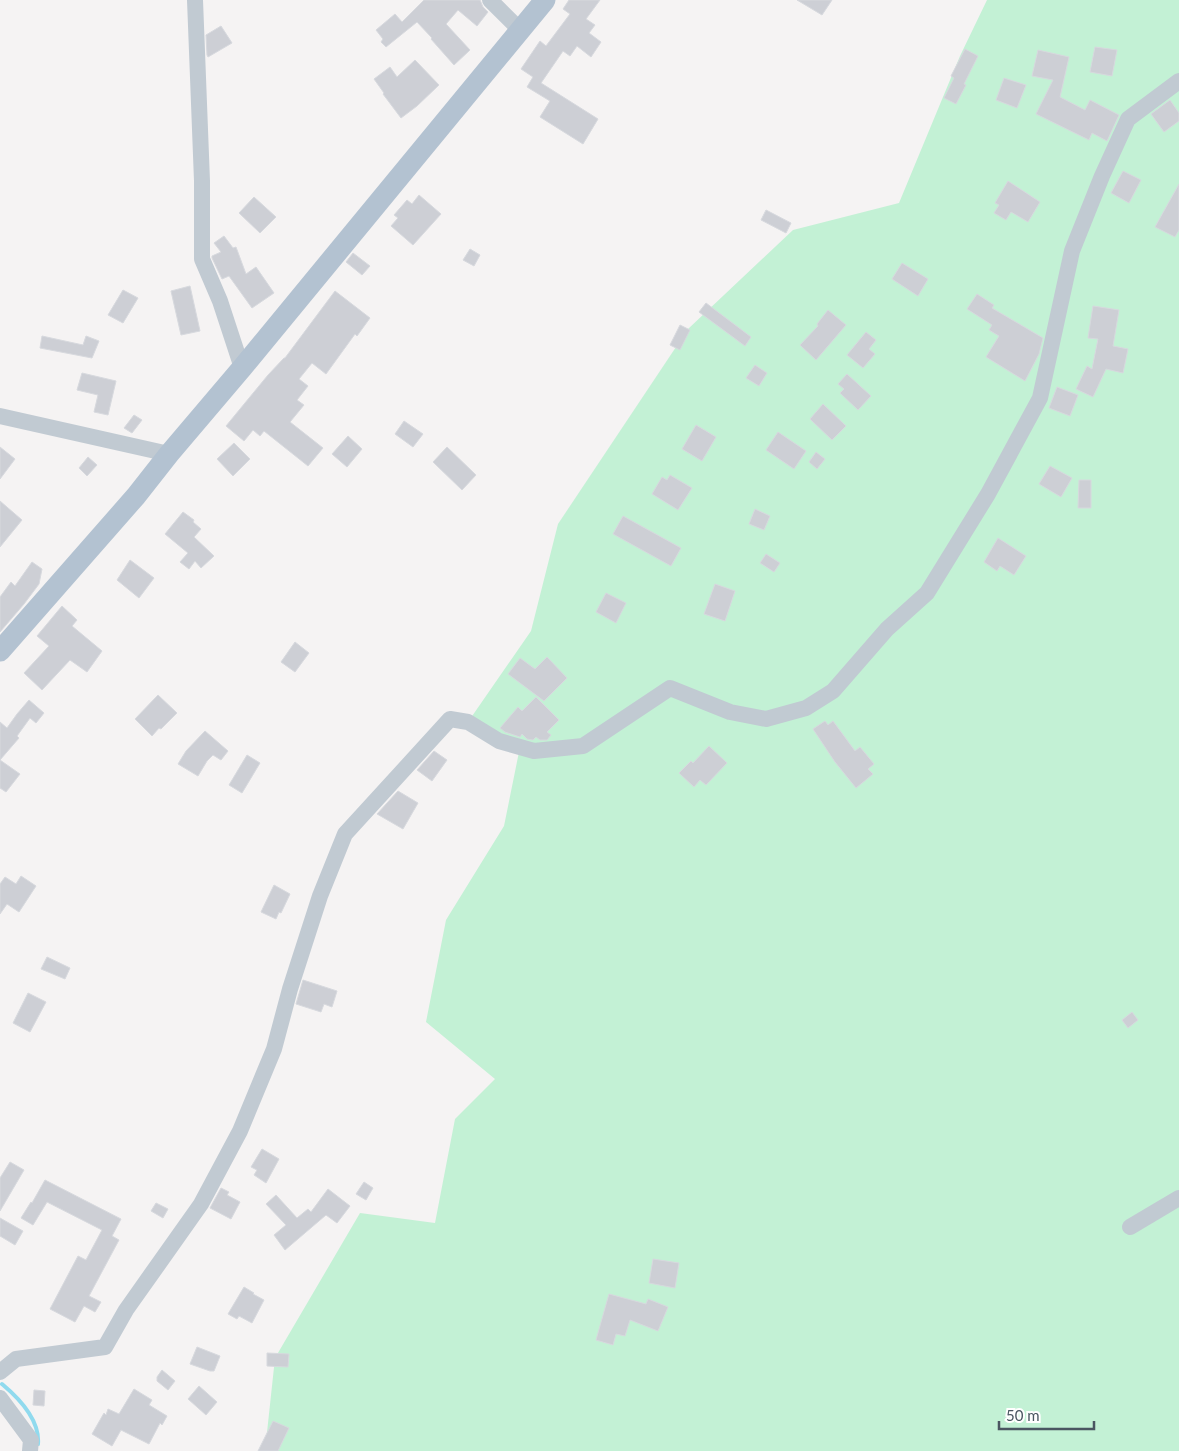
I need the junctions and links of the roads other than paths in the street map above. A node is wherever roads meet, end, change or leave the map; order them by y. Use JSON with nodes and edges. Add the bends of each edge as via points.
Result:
{"nodes":[{"id":1,"x":194,"y":0,"type":"edge"},
{"id":2,"x":490,"y":0,"type":"edge"},
{"id":3,"x":545,"y":0,"type":"edge"},
{"id":4,"x":520,"y":30,"type":"junction"},
{"id":5,"x":1179,"y":81,"type":"edge"},
{"id":6,"x":242,"y":368,"type":"junction"},
{"id":7,"x":0,"y":416,"type":"edge"},
{"id":8,"x":169,"y":454,"type":"junction"},
{"id":9,"x":0,"y":651,"type":"edge"},
{"id":10,"x":1179,"y":1198,"type":"edge"},
{"id":11,"x":1130,"y":1227,"type":"dead end"},
{"id":12,"x":0,"y":1372,"type":"edge"},
{"id":13,"x":0,"y":1398,"type":"edge"},
{"id":14,"x":30,"y":1451,"type":"edge"}],
"edges":[{"from":1,"to":6,"type":"street","via":[[202,259]]},
{"from":2,"to":4,"type":"street"},
{"from":3,"to":4,"type":"main road"},
{"from":4,"to":6,"type":"main road"},
{"from":5,"to":12,"type":"street","via":[[1128,119],[1072,251],[1040,398],[988,494],[927,593],[886,629],[833,691],[806,708],[766,719],[730,712],[670,688],[583,746],[534,751],[499,741],[468,722],[450,719],[345,834],[320,896],[274,1048],[240,1131],[201,1204],[126,1310],[105,1347],[16,1359]]},
{"from":6,"to":8,"type":"main road"},
{"from":7,"to":8,"type":"street"},
{"from":8,"to":9,"type":"main road"},
{"from":10,"to":11,"type":"street"},
{"from":13,"to":14,"type":"street","via":[[31,1440]]}]}
